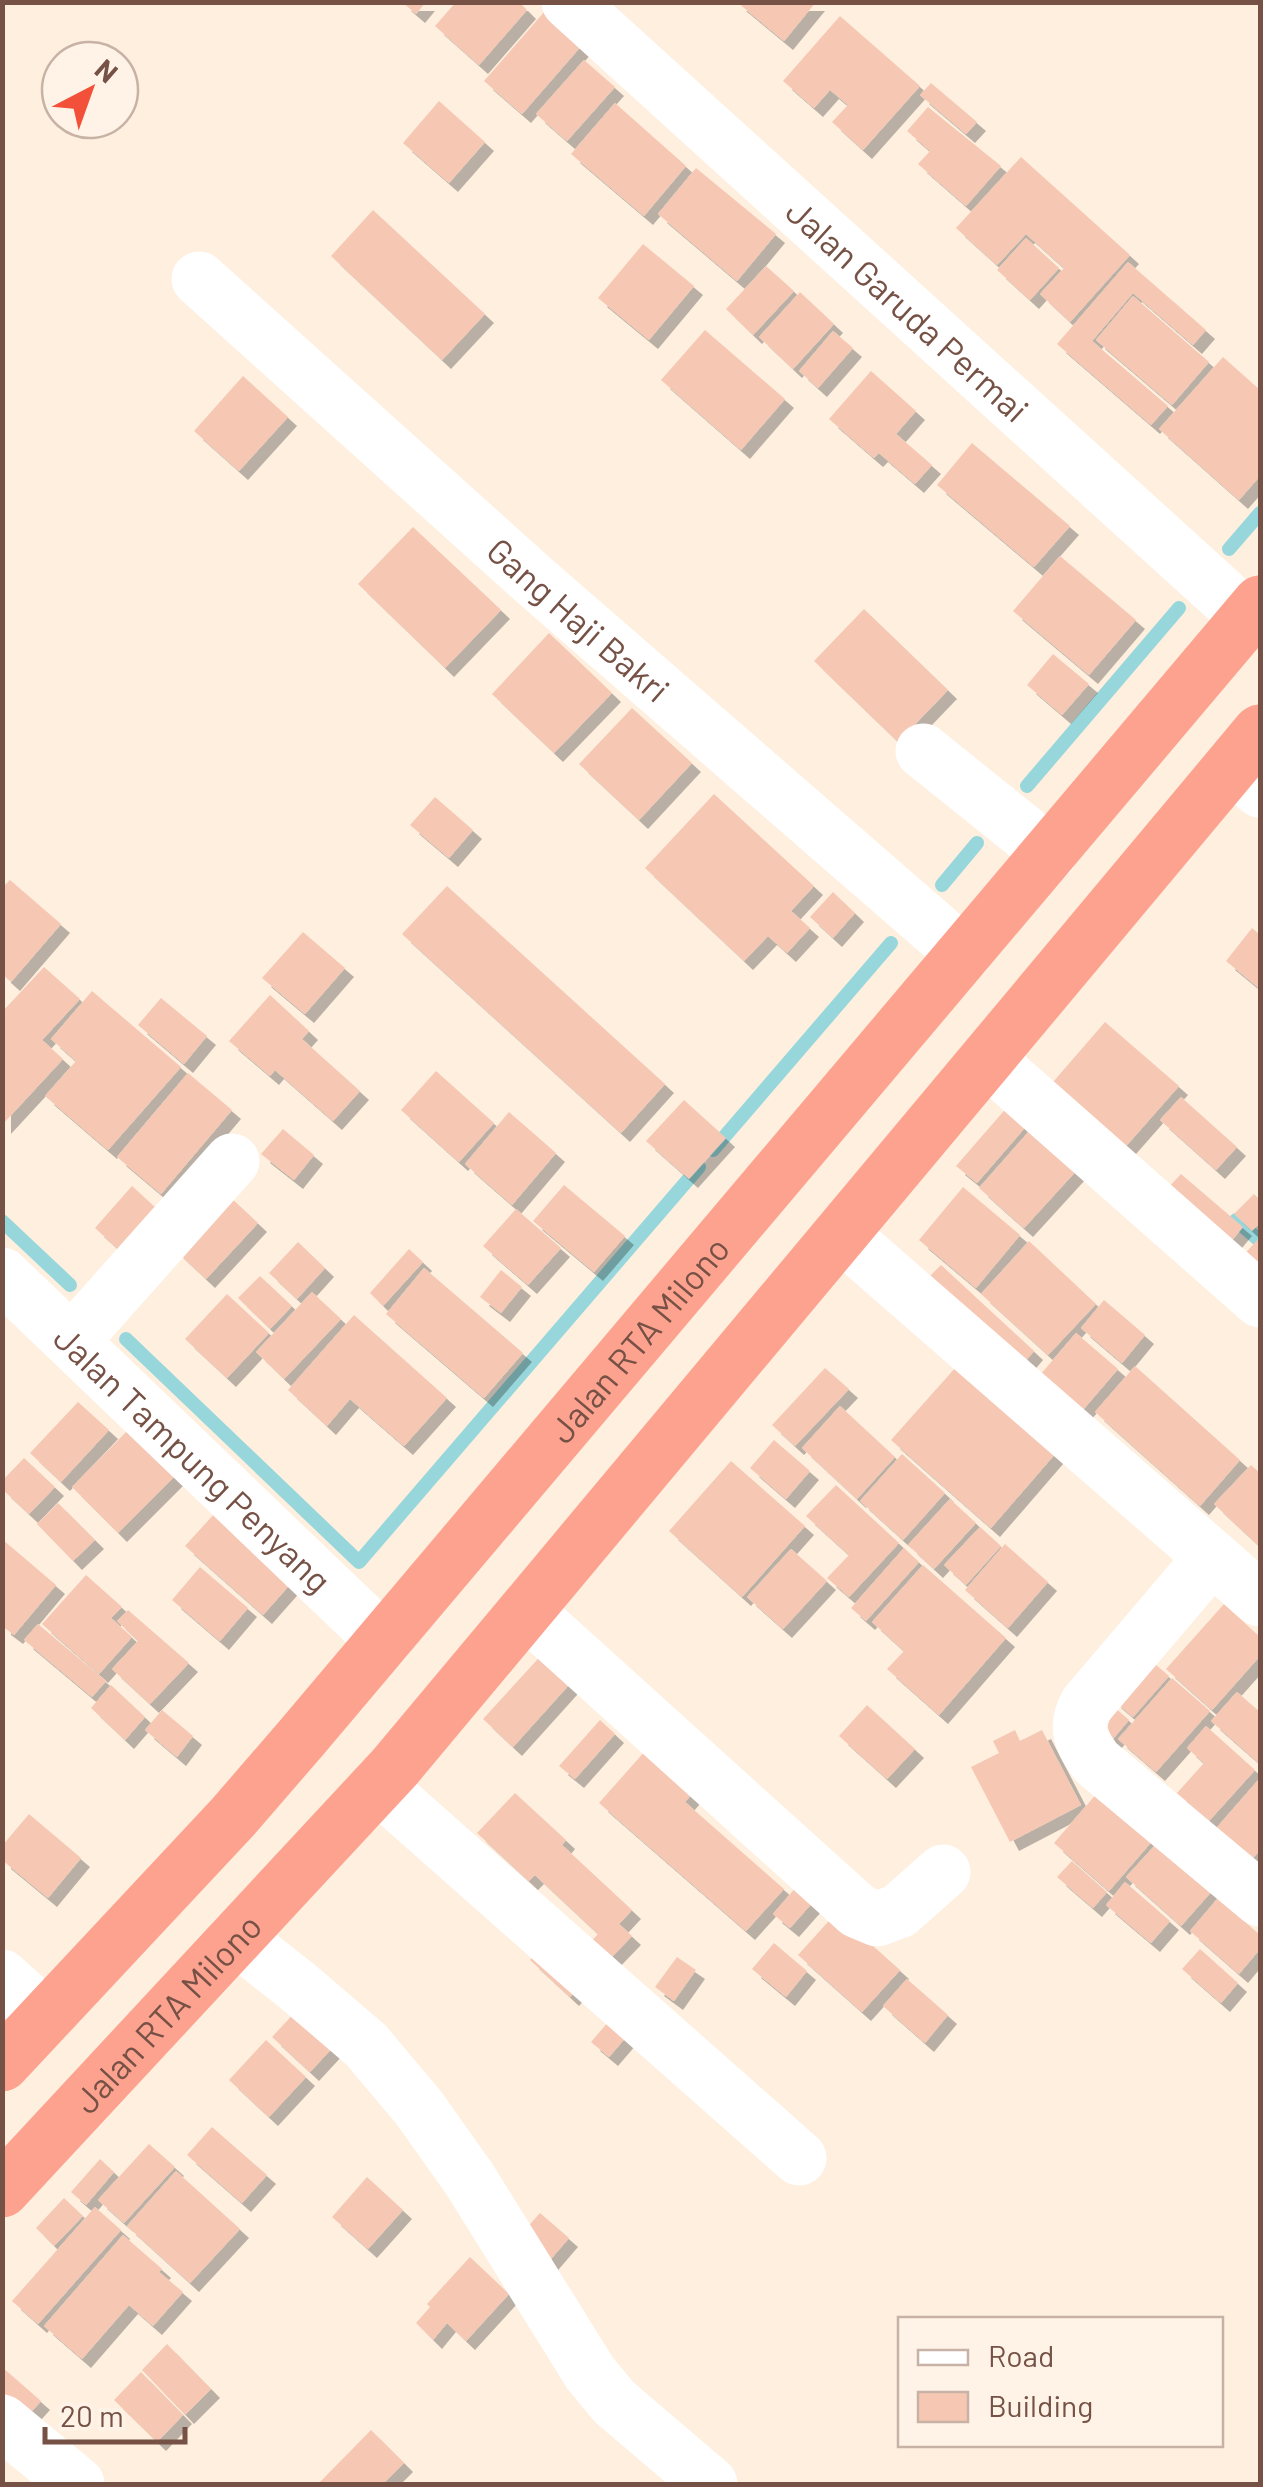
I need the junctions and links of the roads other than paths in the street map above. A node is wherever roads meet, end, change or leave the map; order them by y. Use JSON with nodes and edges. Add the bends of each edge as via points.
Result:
{"nodes":[{"id":1,"x":568,"y":2,"type":"edge"},
{"id":2,"x":199,"y":279,"type":"dead end"},
{"id":3,"x":1254,"y":610,"type":"edge"},
{"id":4,"x":923,"y":751,"type":"dead end"},
{"id":5,"x":1251,"y":763,"type":"edge"},
{"id":6,"x":1050,"y":853,"type":"junction"},
{"id":7,"x":964,"y":954,"type":"junction"},
{"id":8,"x":988,"y":1060,"type":"junction"},
{"id":9,"x":232,"y":1161,"type":"dead end"},
{"id":10,"x":841,"y":1234,"type":"junction"},
{"id":11,"x":2,"y":1275,"type":"edge"},
{"id":12,"x":1260,"y":1300,"type":"edge"},
{"id":13,"x":72,"y":1342,"type":"junction"},
{"id":14,"x":1212,"y":1557,"type":"junction"},
{"id":15,"x":1260,"y":1599,"type":"edge"},
{"id":16,"x":527,"y":1612,"type":"junction"},
{"id":17,"x":384,"y":1642,"type":"junction"},
{"id":18,"x":378,"y":1786,"type":"junction"},
{"id":19,"x":943,"y":1872,"type":"dead end"},
{"id":20,"x":1260,"y":1899,"type":"edge"},
{"id":21,"x":236,"y":1938,"type":"junction"},
{"id":22,"x":2,"y":1977,"type":"edge"},
{"id":23,"x":46,"y":2017,"type":"junction"},
{"id":24,"x":2,"y":2064,"type":"edge"},
{"id":25,"x":799,"y":2158,"type":"dead end"},
{"id":26,"x":2,"y":2190,"type":"edge"},
{"id":27,"x":2,"y":2422,"type":"edge"},
{"id":28,"x":76,"y":2484,"type":"edge"},
{"id":29,"x":710,"y":2484,"type":"edge"}],
"edges":[{"from":1,"to":3,"type":"street","name":"Jalan Garuda Permai"},
{"from":2,"to":7,"type":"street","name":"Gang Haji Bakri","via":[[537,584]]},
{"from":3,"to":6,"type":"highway","name":"Jalan RTA Milono"},
{"from":4,"to":6,"type":"street"},
{"from":5,"to":8,"type":"highway","name":"Jalan RTA Milono"},
{"from":6,"to":7,"type":"highway","name":"Jalan RTA Milono"},
{"from":7,"to":17,"type":"highway","name":"Jalan RTA Milono"},
{"from":8,"to":10,"type":"highway","name":"Jalan RTA Milono"},
{"from":8,"to":12,"type":"street"},
{"from":9,"to":13,"type":"street"},
{"from":10,"to":14,"type":"street"},
{"from":10,"to":16,"type":"highway","name":"Jalan RTA Milono"},
{"from":11,"to":13,"type":"street","name":"Jalan Tampung Penyang"},
{"from":13,"to":17,"type":"street","name":"Jalan Tampung Penyang"},
{"from":14,"to":15,"type":"street"},
{"from":14,"to":20,"type":"street","via":[[1087,1704],[1079,1718],[1081,1734],[1096,1762]]},
{"from":16,"to":18,"type":"highway","name":"Jalan RTA Milono"},
{"from":16,"to":19,"type":"street","via":[[858,1911],[877,1919],[899,1911]]},
{"from":17,"to":23,"type":"highway","name":"Jalan RTA Milono"},
{"from":18,"to":21,"type":"highway","name":"Jalan RTA Milono"},
{"from":18,"to":25,"type":"street"},
{"from":21,"to":26,"type":"highway","name":"Jalan RTA Milono"},
{"from":21,"to":29,"type":"street","via":[[366,2045],[470,2180],[590,2372],[614,2402]]},
{"from":22,"to":23,"type":"street"},
{"from":23,"to":24,"type":"highway","name":"Jalan RTA Milono"},
{"from":27,"to":28,"type":"street"}]}
